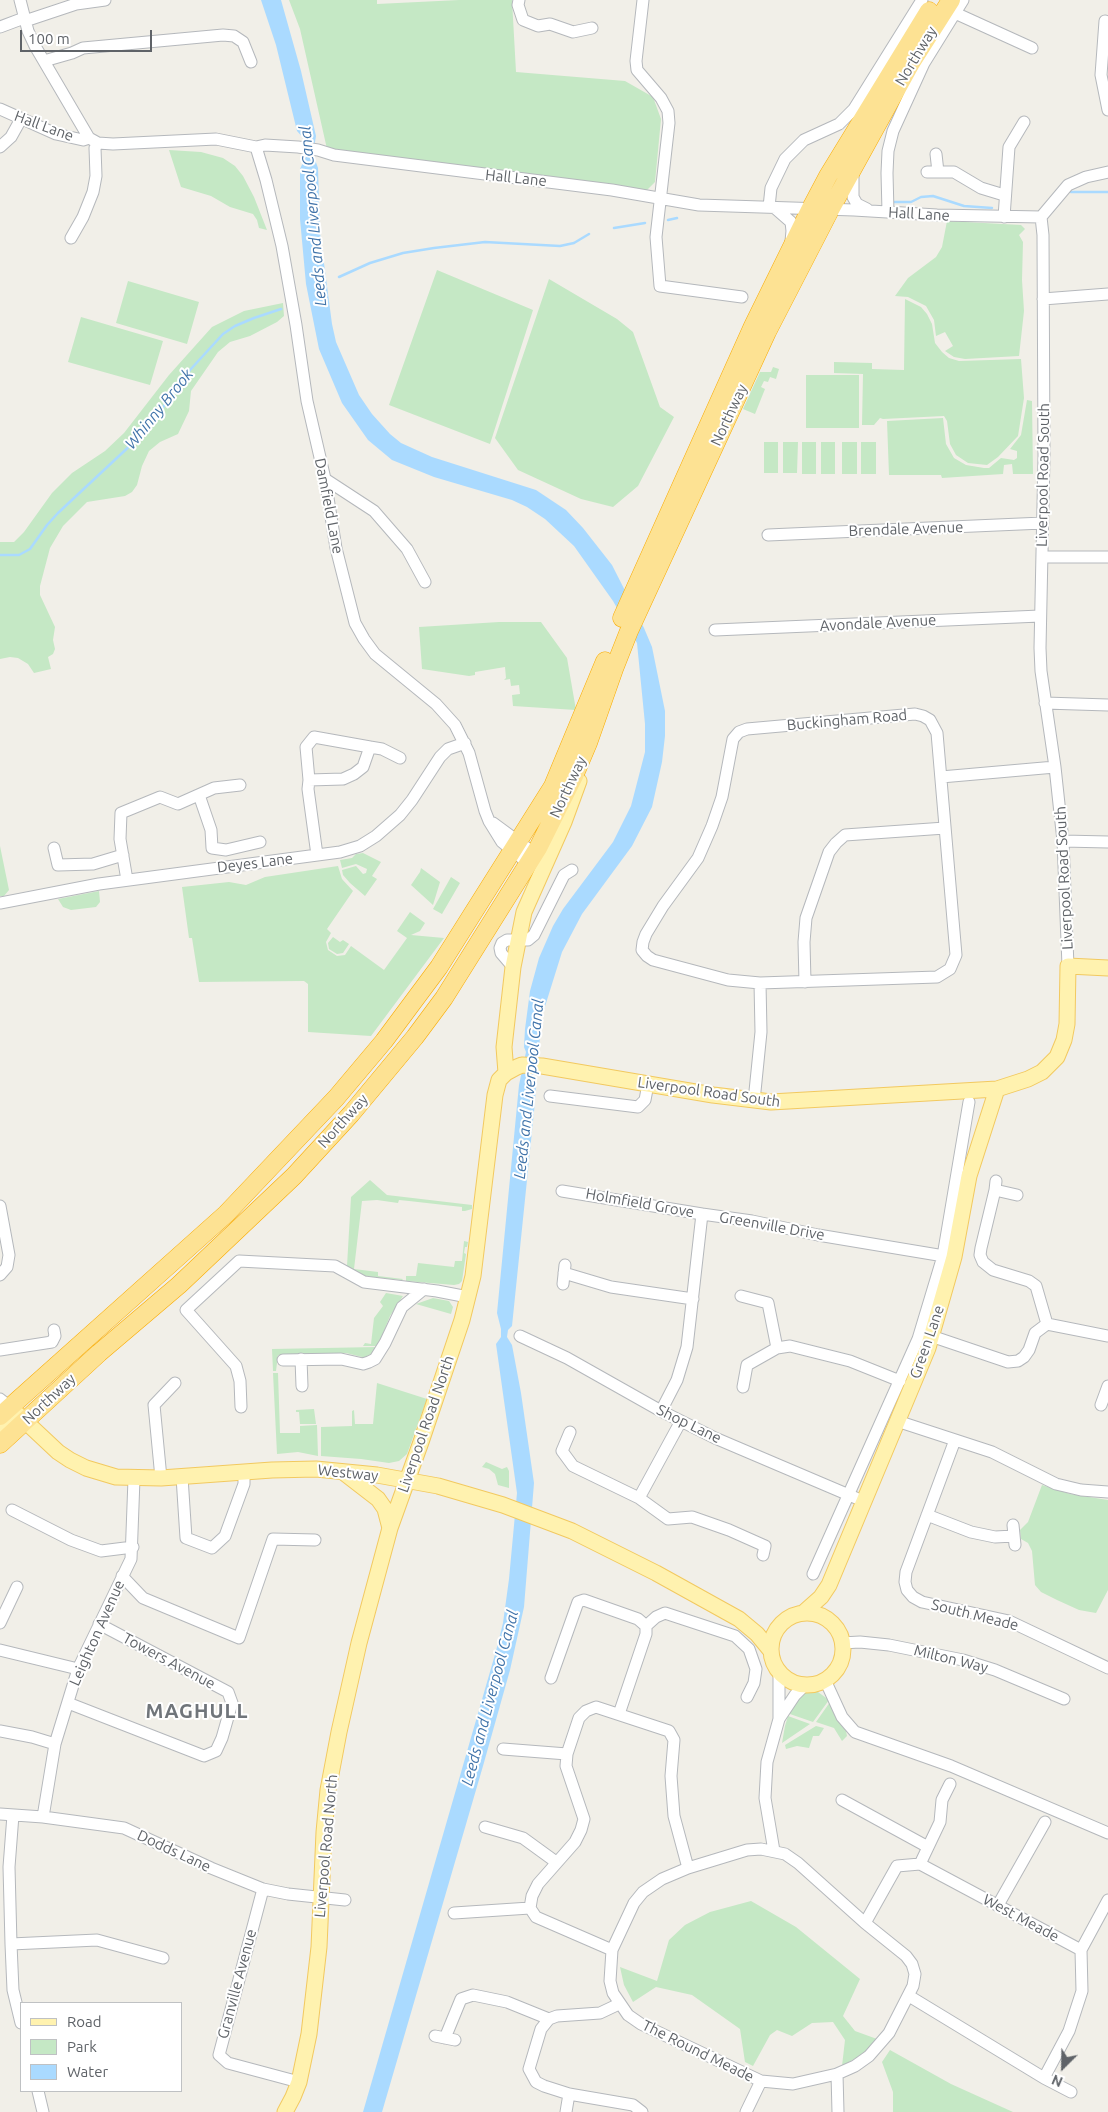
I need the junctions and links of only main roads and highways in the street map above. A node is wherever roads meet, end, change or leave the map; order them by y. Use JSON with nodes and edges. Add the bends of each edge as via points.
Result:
{"nodes":[{"id":1,"x":936,"y":0,"type":"edge"},
{"id":2,"x":953,"y":7,"type":"edge"},
{"id":3,"x":638,"y":598,"type":"junction"},
{"id":4,"x":626,"y":624,"type":"junction"},
{"id":5,"x":588,"y":743,"type":"junction"},
{"id":6,"x":524,"y":852,"type":"junction"},
{"id":7,"x":1108,"y":968,"type":"edge"},
{"id":8,"x":506,"y":1073,"type":"junction"},
{"id":9,"x":996,"y":1089,"type":"junction"},
{"id":10,"x":3,"y":1407,"type":"edge"},
{"id":11,"x":26,"y":1421,"type":"junction"},
{"id":12,"x":0,"y":1428,"type":"edge"},
{"id":13,"x":0,"y":1444,"type":"edge"},
{"id":14,"x":341,"y":1471,"type":"junction"},
{"id":15,"x":408,"y":1481,"type":"junction"},
{"id":16,"x":390,"y":1528,"type":"junction"},
{"id":17,"x":829,"y":1585,"type":"junction"},
{"id":18,"x":803,"y":1613,"type":"junction"},
{"id":19,"x":740,"y":1619,"type":"junction"},
{"id":20,"x":832,"y":1623,"type":"junction"},
{"id":21,"x":782,"y":1624,"type":"junction"},
{"id":22,"x":771,"y":1651,"type":"junction"},
{"id":23,"x":286,"y":2112,"type":"edge"}],
"edges":[{"from":1,"to":3,"type":"highway","name":"Northway","via":[[810,210],[753,326]]},
{"from":2,"to":3,"type":"highway","name":"Northway","via":[[911,63],[830,210]]},
{"from":3,"to":4,"type":"highway","name":"Northway"},
{"from":4,"to":5,"type":"highway","name":"Northway"},
{"from":4,"to":6,"type":"highway","name":"Northway"},
{"from":5,"to":6,"type":"highway","name":"Northway","via":[[552,820]]},
{"from":5,"to":8,"type":"main road","via":[[580,779],[528,900],[520,927],[504,1047]]},
{"from":6,"to":10,"type":"highway","name":"Northway","via":[[384,1041],[336,1098],[226,1214]]},
{"from":6,"to":11,"type":"highway","name":"Northway","via":[[444,998],[351,1114],[294,1176],[180,1285],[98,1353]]},
{"from":7,"to":9,"type":"main road","name":"Liverpool Road South","via":[[1068,966],[1067,1024],[1057,1057],[1042,1072]]},
{"from":8,"to":9,"type":"main road","name":"Liverpool Road South","via":[[522,1065],[542,1066],[754,1101],[787,1102]]},
{"from":8,"to":15,"type":"main road","name":"Liverpool Road North","via":[[499,1080],[495,1095],[474,1273],[462,1320]]},
{"from":9,"to":17,"type":"main road","name":"Green Lane","via":[[969,1176],[931,1336]]},
{"from":10,"to":11,"type":"main road","name":"Westway"},
{"from":11,"to":12,"type":"main road","via":[[11,1421]]},
{"from":11,"to":13,"type":"highway","name":"Northway"},
{"from":11,"to":14,"type":"main road","name":"Westway","via":[[70,1460],[102,1473],[134,1479],[291,1469]]},
{"from":14,"to":15,"type":"main road","name":"Westway"},
{"from":14,"to":16,"type":"main road","via":[[378,1499]]},
{"from":15,"to":16,"type":"main road","name":"Liverpool Road North"},
{"from":15,"to":19,"type":"main road","name":"Westway","via":[[447,1488],[550,1521],[624,1555]]},
{"from":16,"to":23,"type":"main road","name":"Liverpool Road North","via":[[358,1649],[328,1790],[319,1947],[309,2034],[299,2082]]},
{"from":17,"to":18,"type":"main road","name":"Green Lane"},
{"from":17,"to":20,"type":"main road","name":"Green Lane"},
{"from":18,"to":20,"type":"main road","via":[[819,1615]]},
{"from":18,"to":21,"type":"main road"},
{"from":19,"to":21,"type":"main road","name":"Westway","via":[[760,1624]]},
{"from":19,"to":22,"type":"main road","name":"Westway"},
{"from":20,"to":22,"type":"main road","via":[[842,1643],[841,1662],[825,1680],[805,1685],[792,1682],[778,1671]]},
{"from":21,"to":22,"type":"main road","via":[[773,1636]]}]}
